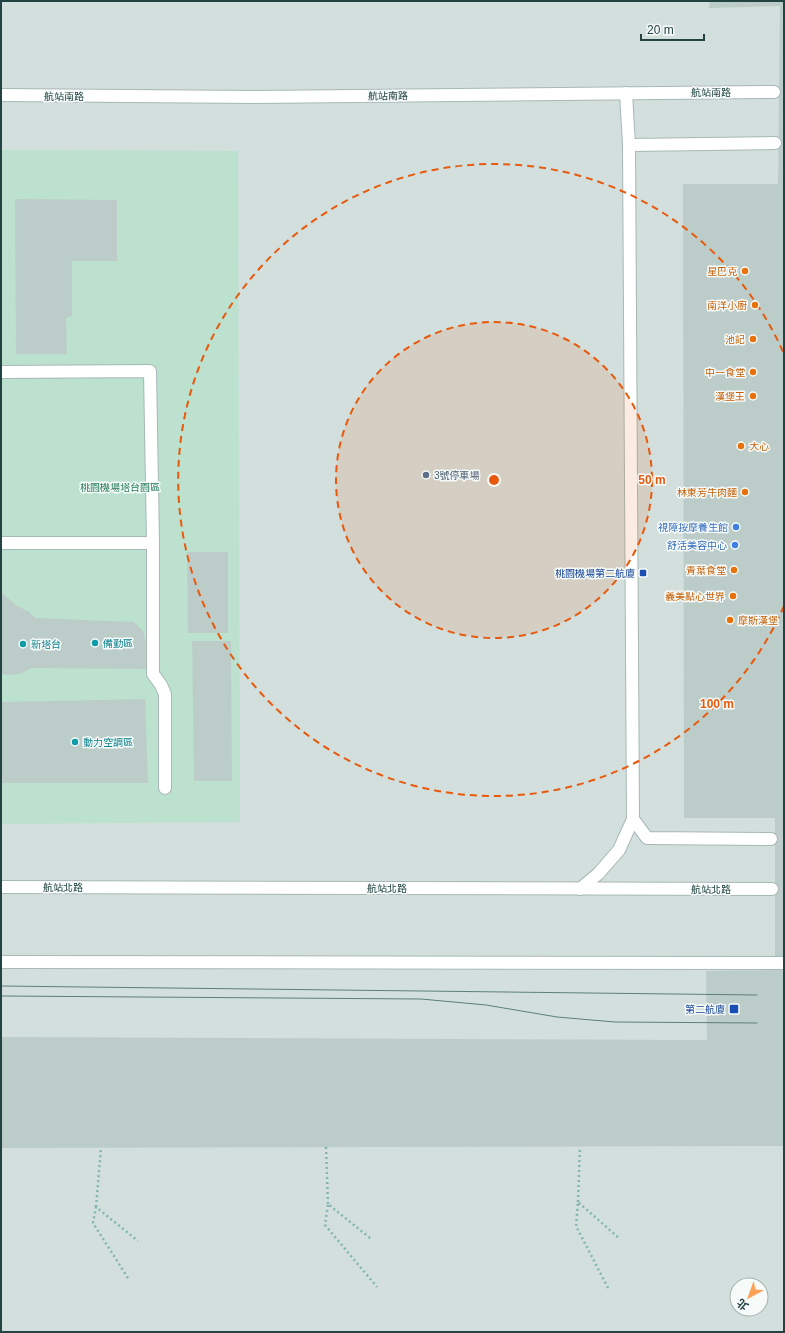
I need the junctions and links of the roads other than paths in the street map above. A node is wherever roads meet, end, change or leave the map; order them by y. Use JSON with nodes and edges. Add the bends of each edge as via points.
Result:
{"nodes":[{"id":1,"x":774,"y":92,"type":"tunnel mouth"},
{"id":2,"x":626,"y":93,"type":"junction"},
{"id":3,"x":1,"y":95,"type":"edge"},
{"id":4,"x":775,"y":144,"type":"tunnel mouth"},
{"id":5,"x":628,"y":145,"type":"junction"},
{"id":6,"x":1,"y":372,"type":"edge"},
{"id":7,"x":1,"y":543,"type":"edge"},
{"id":8,"x":153,"y":543,"type":"junction"},
{"id":9,"x":165,"y":788,"type":"dead end"},
{"id":10,"x":633,"y":819,"type":"junction"},
{"id":11,"x":771,"y":839,"type":"tunnel mouth"},
{"id":12,"x":1,"y":887,"type":"edge"},
{"id":13,"x":580,"y":889,"type":"junction"},
{"id":14,"x":772,"y":889,"type":"tunnel mouth"},
{"id":15,"x":1,"y":962,"type":"edge"},
{"id":16,"x":784,"y":963,"type":"edge"}],
"edges":[{"from":1,"to":2,"type":"street","name":"航站南路"},
{"from":2,"to":3,"type":"street","name":"航站南路","via":[[255,97]]},
{"from":2,"to":5,"type":"street"},
{"from":4,"to":5,"type":"street"},
{"from":5,"to":10,"type":"street"},
{"from":6,"to":8,"type":"street","via":[[150,371]]},
{"from":7,"to":8,"type":"street"},
{"from":8,"to":9,"type":"street","via":[[153,674],[165,694]]},
{"from":10,"to":11,"type":"street","via":[[647,838]]},
{"from":10,"to":13,"type":"street","via":[[619,850],[598,874]]},
{"from":12,"to":13,"type":"street","name":"航站北路"},
{"from":13,"to":14,"type":"street","name":"航站北路"},
{"from":15,"to":16,"type":"street"}]}
